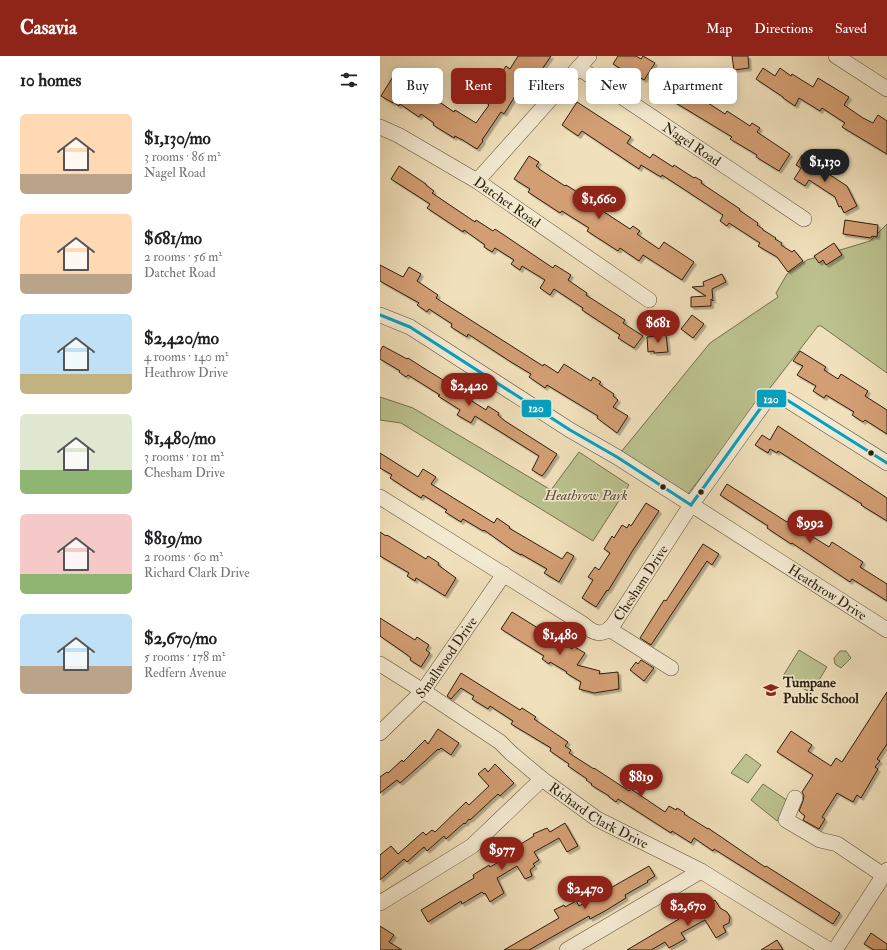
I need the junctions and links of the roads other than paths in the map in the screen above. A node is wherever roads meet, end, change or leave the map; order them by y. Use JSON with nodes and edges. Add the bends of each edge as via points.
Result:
{"nodes":[{"id":1,"x":589,"y":56,"type":"edge"},
{"id":2,"x":836,"y":56,"type":"edge"},
{"id":3,"x":579,"y":68,"type":"junction"},
{"id":4,"x":887,"y":89,"type":"edge"},
{"id":5,"x":380,"y":127,"type":"edge"},
{"id":6,"x":477,"y":181,"type":"junction"},
{"id":7,"x":804,"y":219,"type":"dead end"},
{"id":8,"x":649,"y":300,"type":"dead end"},
{"id":9,"x":380,"y":316,"type":"edge"},
{"id":10,"x":887,"y":463,"type":"edge"},
{"id":11,"x":380,"y":497,"type":"edge"},
{"id":12,"x":691,"y":506,"type":"junction"},
{"id":13,"x":504,"y":574,"type":"junction"},
{"id":14,"x":609,"y":629,"type":"junction"},
{"id":15,"x":887,"y":630,"type":"edge"},
{"id":16,"x":380,"y":664,"type":"edge"},
{"id":17,"x":671,"y":668,"type":"dead end"},
{"id":18,"x":423,"y":691,"type":"junction"},
{"id":19,"x":380,"y":734,"type":"edge"},
{"id":20,"x":542,"y":780,"type":"junction"},
{"id":21,"x":795,"y":798,"type":"dead end"},
{"id":22,"x":701,"y":871,"type":"junction"},
{"id":23,"x":885,"y":872,"type":"edge"},
{"id":24,"x":380,"y":903,"type":"edge"},
{"id":25,"x":567,"y":950,"type":"edge"},
{"id":26,"x":829,"y":950,"type":"edge"},
{"id":27,"x":835,"y":950,"type":"edge"}],
"edges":[{"from":1,"to":3,"type":"street"},
{"from":2,"to":4,"type":"street"},
{"from":3,"to":6,"type":"street"},
{"from":3,"to":7,"type":"street","name":"Nagel Road"},
{"from":5,"to":6,"type":"street","name":"Datchet Road"},
{"from":6,"to":8,"type":"street","name":"Datchet Road"},
{"from":9,"to":12,"type":"street","name":"Heathrow Drive","via":[[410,327]]},
{"from":10,"to":12,"type":"street","name":"Chesham Drive","via":[[787,400],[774,398],[766,402]]},
{"from":11,"to":13,"type":"street","name":"Chesham Drive"},
{"from":12,"to":14,"type":"street","name":"Chesham Drive"},
{"from":12,"to":15,"type":"street","name":"Heathrow Drive"},
{"from":13,"to":14,"type":"street","name":"Chesham Drive","via":[[589,630],[596,633]]},
{"from":13,"to":18,"type":"street","name":"Smallwood Drive"},
{"from":14,"to":17,"type":"street"},
{"from":16,"to":18,"type":"street","name":"Richard Clark Drive"},
{"from":18,"to":19,"type":"street","name":"Smallwood Drive"},
{"from":18,"to":20,"type":"street","name":"Richard Clark Drive","via":[[500,742]]},
{"from":20,"to":22,"type":"street","name":"Richard Clark Drive","via":[[597,819]]},
{"from":20,"to":24,"type":"street","via":[[472,846]]},
{"from":21,"to":23,"type":"street","via":[[786,820],[820,840],[837,844]]},
{"from":22,"to":25,"type":"street"},
{"from":22,"to":26,"type":"street","name":"Richard Clark Drive"},
{"from":23,"to":27,"type":"street"}]}
